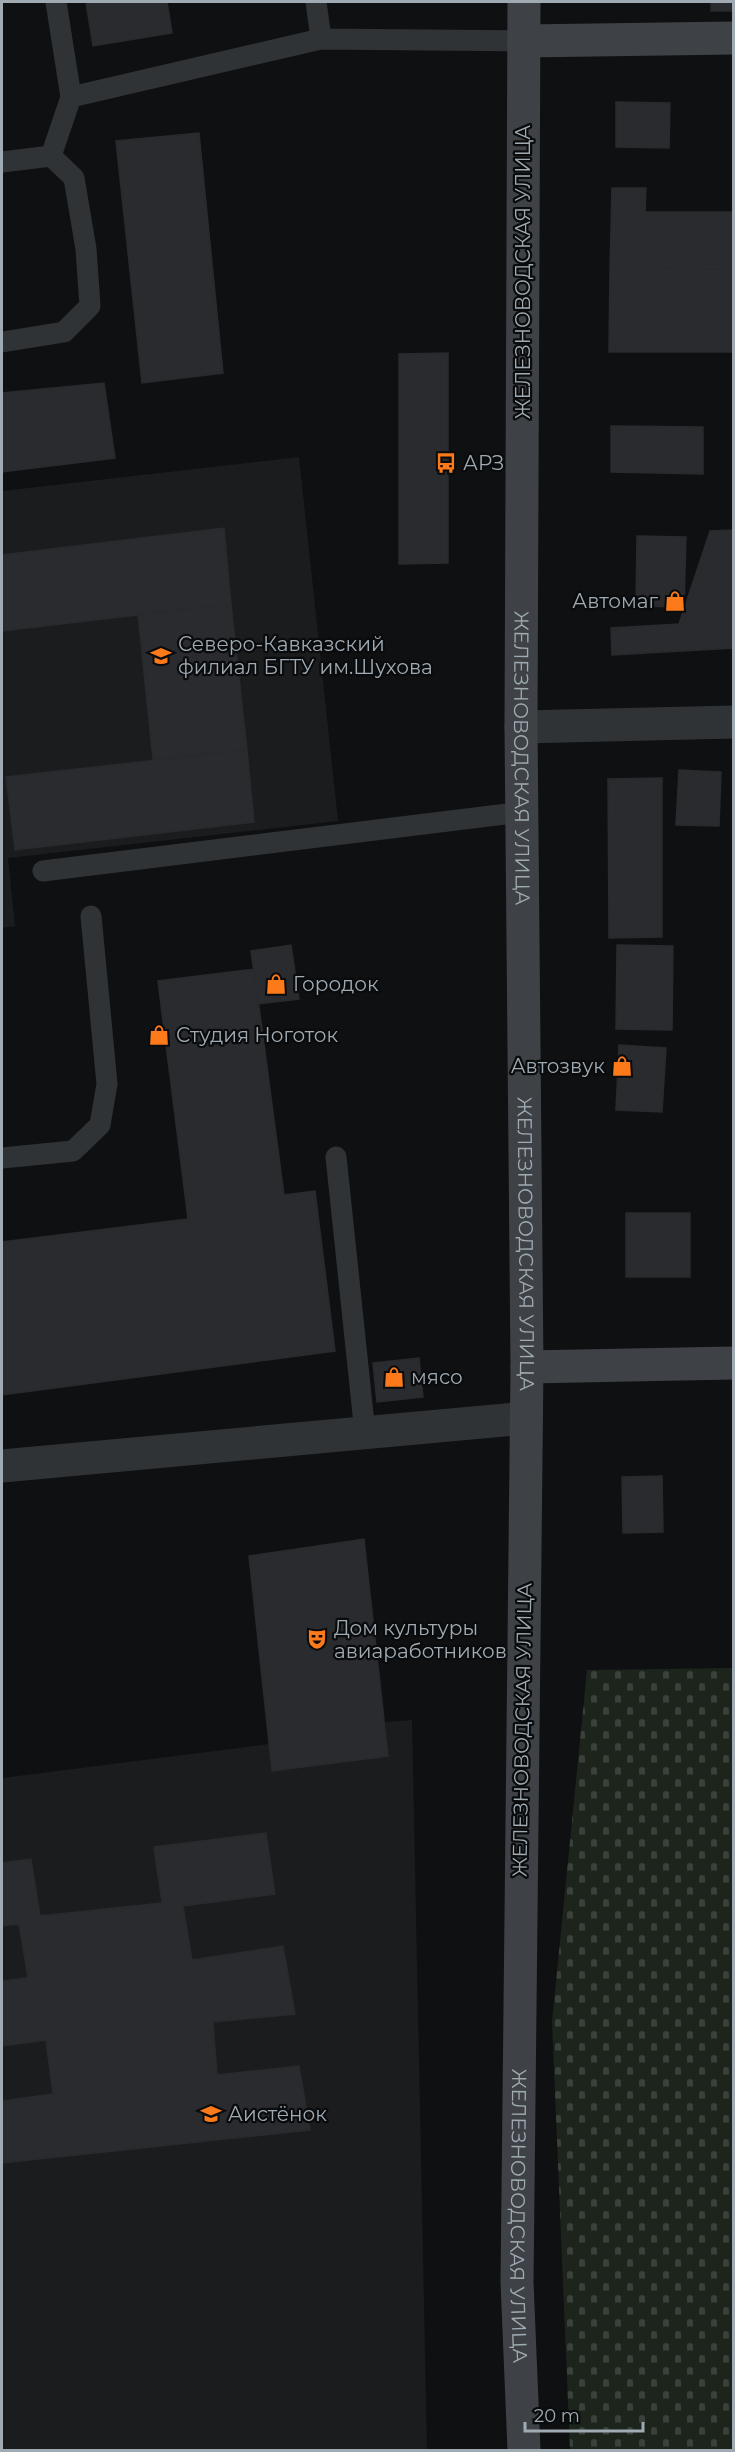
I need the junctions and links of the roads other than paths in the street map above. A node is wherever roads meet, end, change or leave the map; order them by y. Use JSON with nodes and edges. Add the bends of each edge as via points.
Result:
{"nodes":[{"id":1,"x":56,"y":2,"type":"edge"},
{"id":2,"x":316,"y":2,"type":"edge"},
{"id":3,"x":524,"y":2,"type":"edge"},
{"id":4,"x":734,"y":38,"type":"edge"},
{"id":5,"x":321,"y":39,"type":"junction"},
{"id":6,"x":524,"y":41,"type":"junction"},
{"id":7,"x":71,"y":97,"type":"junction"},
{"id":8,"x":51,"y":156,"type":"junction"},
{"id":9,"x":2,"y":162,"type":"edge"},
{"id":10,"x":2,"y":342,"type":"edge"},
{"id":11,"x":734,"y":722,"type":"edge"},
{"id":12,"x":521,"y":727,"type":"junction"},
{"id":13,"x":522,"y":812,"type":"junction"},
{"id":14,"x":43,"y":871,"type":"dead end"},
{"id":15,"x":91,"y":916,"type":"dead end"},
{"id":16,"x":336,"y":1157,"type":"dead end"},
{"id":17,"x":2,"y":1158,"type":"edge"},
{"id":18,"x":734,"y":1363,"type":"edge"},
{"id":19,"x":527,"y":1367,"type":"junction"},
{"id":20,"x":526,"y":1418,"type":"junction"},
{"id":21,"x":365,"y":1433,"type":"junction"},
{"id":22,"x":2,"y":1466,"type":"edge"},
{"id":23,"x":524,"y":2451,"type":"edge"}],
"edges":[{"from":1,"to":7,"type":"lane"},
{"from":2,"to":5,"type":"lane"},
{"from":3,"to":6,"type":"main road","name":"ЖЕЛЕЗНОВОДСКАЯ УЛИЦА"},
{"from":4,"to":6,"type":"main road"},
{"from":5,"to":6,"type":"lane"},
{"from":5,"to":7,"type":"lane"},
{"from":6,"to":12,"type":"main road","name":"ЖЕЛЕЗНОВОДСКАЯ УЛИЦА"},
{"from":7,"to":8,"type":"lane"},
{"from":8,"to":9,"type":"lane"},
{"from":8,"to":10,"type":"lane","via":[[74,178],[86,249],[90,306],[64,332]]},
{"from":11,"to":12,"type":"street"},
{"from":12,"to":13,"type":"main road","name":"ЖЕЛЕЗНОВОДСКАЯ УЛИЦА"},
{"from":13,"to":14,"type":"lane"},
{"from":13,"to":19,"type":"main road","name":"ЖЕЛЕЗНОВОДСКАЯ УЛИЦА"},
{"from":15,"to":17,"type":"lane","via":[[107,1084],[100,1125],[73,1150]]},
{"from":16,"to":21,"type":"lane"},
{"from":18,"to":19,"type":"main road"},
{"from":19,"to":20,"type":"main road","name":"ЖЕЛЕЗНОВОДСКАЯ УЛИЦА"},
{"from":20,"to":21,"type":"street"},
{"from":20,"to":23,"type":"main road","name":"ЖЕЛЕЗНОВОДСКАЯ УЛИЦА","via":[[517,2282]]},
{"from":21,"to":22,"type":"street"}]}
